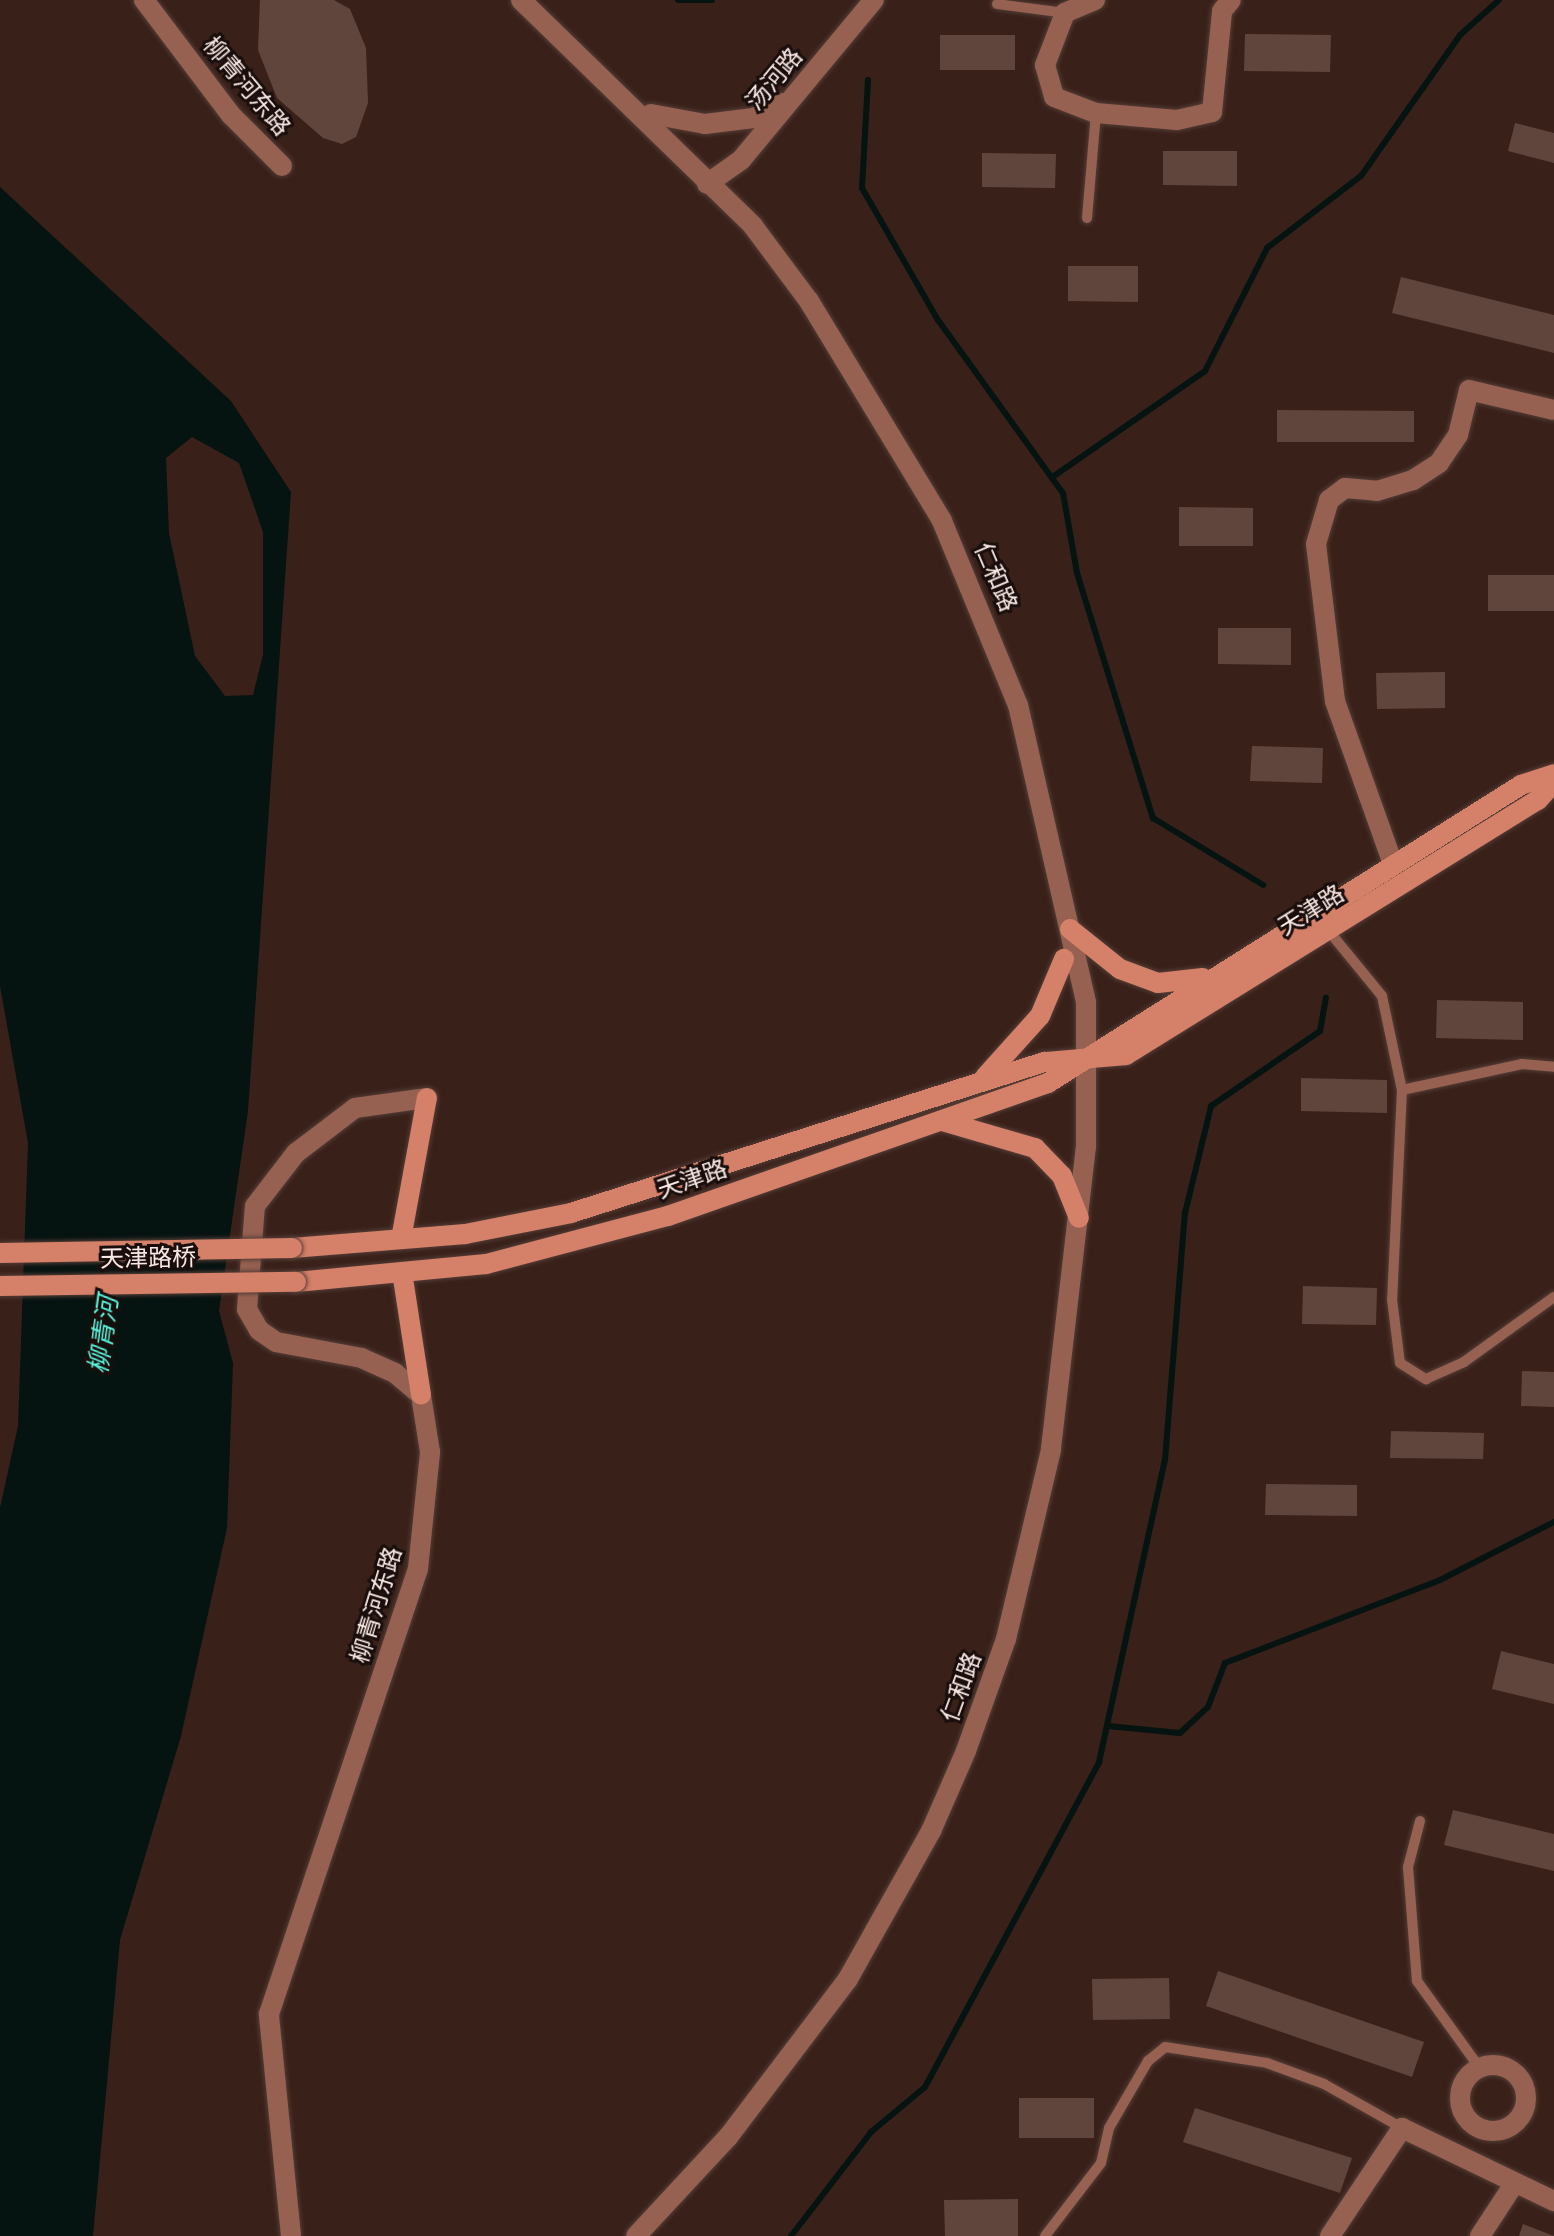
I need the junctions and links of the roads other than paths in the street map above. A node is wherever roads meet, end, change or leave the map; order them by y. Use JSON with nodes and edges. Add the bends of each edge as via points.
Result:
{"nodes":[{"id":1,"x":144,"y":0,"type":"edge"},
{"id":2,"x":521,"y":0,"type":"edge"},
{"id":3,"x":536,"y":0,"type":"edge"},
{"id":4,"x":874,"y":0,"type":"edge"},
{"id":5,"x":1095,"y":0,"type":"edge"},
{"id":6,"x":1231,"y":0,"type":"edge"},
{"id":7,"x":997,"y":4,"type":"dead end"},
{"id":8,"x":1065,"y":13,"type":"junction"},
{"id":9,"x":791,"y":100,"type":"junction"},
{"id":10,"x":1096,"y":113,"type":"junction"},
{"id":11,"x":651,"y":114,"type":"junction"},
{"id":12,"x":282,"y":166,"type":"dead end"},
{"id":13,"x":707,"y":184,"type":"junction"},
{"id":14,"x":1087,"y":218,"type":"dead end"},
{"id":15,"x":1554,"y":410,"type":"edge"},
{"id":16,"x":1554,"y":774,"type":"edge"},
{"id":17,"x":1554,"y":782,"type":"edge"},
{"id":18,"x":1393,"y":864,"type":"junction"},
{"id":19,"x":1070,"y":929,"type":"junction"},
{"id":20,"x":1328,"y":930,"type":"junction"},
{"id":21,"x":1064,"y":959,"type":"junction"},
{"id":22,"x":1210,"y":977,"type":"junction"},
{"id":23,"x":1085,"y":1057,"type":"junction"},
{"id":24,"x":1554,"y":1067,"type":"edge"},
{"id":25,"x":978,"y":1083,"type":"junction"},
{"id":26,"x":1402,"y":1090,"type":"junction"},
{"id":27,"x":427,"y":1098,"type":"joint"},
{"id":28,"x":938,"y":1121,"type":"junction"},
{"id":29,"x":1079,"y":1218,"type":"junction"},
{"id":30,"x":401,"y":1239,"type":"junction"},
{"id":31,"x":292,"y":1248,"type":"joint"},
{"id":32,"x":0,"y":1253,"type":"edge"},
{"id":33,"x":402,"y":1272,"type":"junction"},
{"id":34,"x":296,"y":1282,"type":"joint"},
{"id":35,"x":0,"y":1286,"type":"edge"},
{"id":36,"x":1554,"y":1297,"type":"edge"},
{"id":37,"x":421,"y":1395,"type":"junction"},
{"id":38,"x":1420,"y":1821,"type":"dead end"},
{"id":39,"x":1479,"y":2067,"type":"junction"},
{"id":40,"x":1402,"y":2128,"type":"junction"},
{"id":41,"x":1485,"y":2130,"type":"junction"},
{"id":42,"x":1469,"y":2162,"type":"junction"},
{"id":43,"x":1514,"y":2184,"type":"junction"},
{"id":44,"x":1554,"y":2201,"type":"edge"},
{"id":45,"x":291,"y":2236,"type":"edge"},
{"id":46,"x":636,"y":2236,"type":"edge"},
{"id":47,"x":651,"y":2236,"type":"edge"},
{"id":48,"x":1045,"y":2236,"type":"edge"},
{"id":49,"x":1330,"y":2236,"type":"edge"},
{"id":50,"x":1480,"y":2236,"type":"edge"}],
"edges":[{"from":1,"to":12,"type":"street","name":"柳青河东路","via":[[231,115]]},
{"from":2,"to":13,"type":"street","name":"仁和路"},
{"from":3,"to":11,"type":"street","name":"仁和路"},
{"from":4,"to":9,"type":"street","name":"汤河路"},
{"from":5,"to":8,"type":"street"},
{"from":6,"to":10,"type":"street","via":[[1222,11],[1212,112],[1177,120]]},
{"from":7,"to":8,"type":"lane"},
{"from":8,"to":10,"type":"street","via":[[1045,65],[1054,97]]},
{"from":9,"to":11,"type":"street","via":[[754,118],[705,124]]},
{"from":9,"to":13,"type":"street","name":"汤河路","via":[[741,160]]},
{"from":10,"to":14,"type":"lane"},
{"from":11,"to":13,"type":"street","name":"仁和路"},
{"from":13,"to":19,"type":"street","name":"仁和路","via":[[753,226],[809,301],[942,521],[1018,705]]},
{"from":13,"to":21,"type":"street","name":"仁和路","via":[[800,307],[952,567],[1008,708]]},
{"from":15,"to":18,"type":"street","via":[[1469,390],[1458,435],[1439,463],[1413,480],[1377,491],[1345,488],[1329,500],[1316,544],[1335,701]]},
{"from":16,"to":18,"type":"main road","name":"天津路","via":[[1521,785]]},
{"from":17,"to":20,"type":"main road","name":"天津路","via":[[1538,800]]},
{"from":18,"to":22,"type":"main road","name":"天津路"},
{"from":19,"to":22,"type":"main road","via":[[1120,969],[1158,983]]},
{"from":19,"to":23,"type":"street","name":"仁和路","via":[[1086,1002]]},
{"from":20,"to":23,"type":"main road","name":"天津路","via":[[1126,1055]]},
{"from":20,"to":26,"type":"lane","via":[[1382,996]]},
{"from":21,"to":23,"type":"street","name":"仁和路"},
{"from":21,"to":25,"type":"main road","via":[[1040,1016]]},
{"from":22,"to":23,"type":"main road","name":"天津路"},
{"from":23,"to":25,"type":"main road","name":"天津路"},
{"from":23,"to":28,"type":"main road","name":"天津路","via":[[1048,1083]]},
{"from":23,"to":29,"type":"street","name":"仁和路"},
{"from":23,"to":47,"type":"street","name":"仁和路","via":[[1097,1146],[1075,1371],[1047,1528],[975,1756],[941,1836],[857,1984],[736,2144]]},
{"from":24,"to":26,"type":"lane","via":[[1522,1064]]},
{"from":25,"to":30,"type":"main road","name":"天津路","via":[[571,1213]]},
{"from":26,"to":36,"type":"lane","via":[[1392,1299],[1400,1363],[1426,1379],[1464,1362]]},
{"from":27,"to":30,"type":"main road"},
{"from":27,"to":37,"type":"street","via":[[355,1108],[274,1178],[255,1206],[247,1309],[276,1342],[362,1358]]},
{"from":28,"to":29,"type":"main road","via":[[1035,1148],[1062,1176]]},
{"from":28,"to":33,"type":"main road","name":"天津路","via":[[668,1216],[486,1264]]},
{"from":29,"to":46,"type":"street","name":"仁和路","via":[[1037,1526],[1006,1639],[948,1791],[893,1902],[804,2041]]},
{"from":30,"to":31,"type":"main road","name":"天津路"},
{"from":31,"to":32,"type":"main road","name":"天津路桥","bridge":true},
{"from":33,"to":34,"type":"main road","name":"天津路"},
{"from":33,"to":37,"type":"main road"},
{"from":34,"to":35,"type":"main road","name":"天津路桥","bridge":true},
{"from":37,"to":45,"type":"street","name":"柳青河东路","via":[[430,1452],[418,1569],[269,2014]]},
{"from":38,"to":39,"type":"lane","via":[[1408,1867],[1417,1981]]},
{"from":39,"to":41,"type":"street","via":[[1463,2083],[1460,2102]]},
{"from":39,"to":41,"type":"street","via":[[1507,2067],[1527,2097],[1511,2126]]},
{"from":40,"to":42,"type":"street"},
{"from":40,"to":48,"type":"lane","via":[[1324,2084],[1267,2063],[1165,2047],[1148,2061],[1109,2128],[1101,2163]]},
{"from":40,"to":49,"type":"street"},
{"from":41,"to":42,"type":"street"},
{"from":42,"to":43,"type":"street"},
{"from":43,"to":44,"type":"street"},
{"from":43,"to":50,"type":"street"}]}
